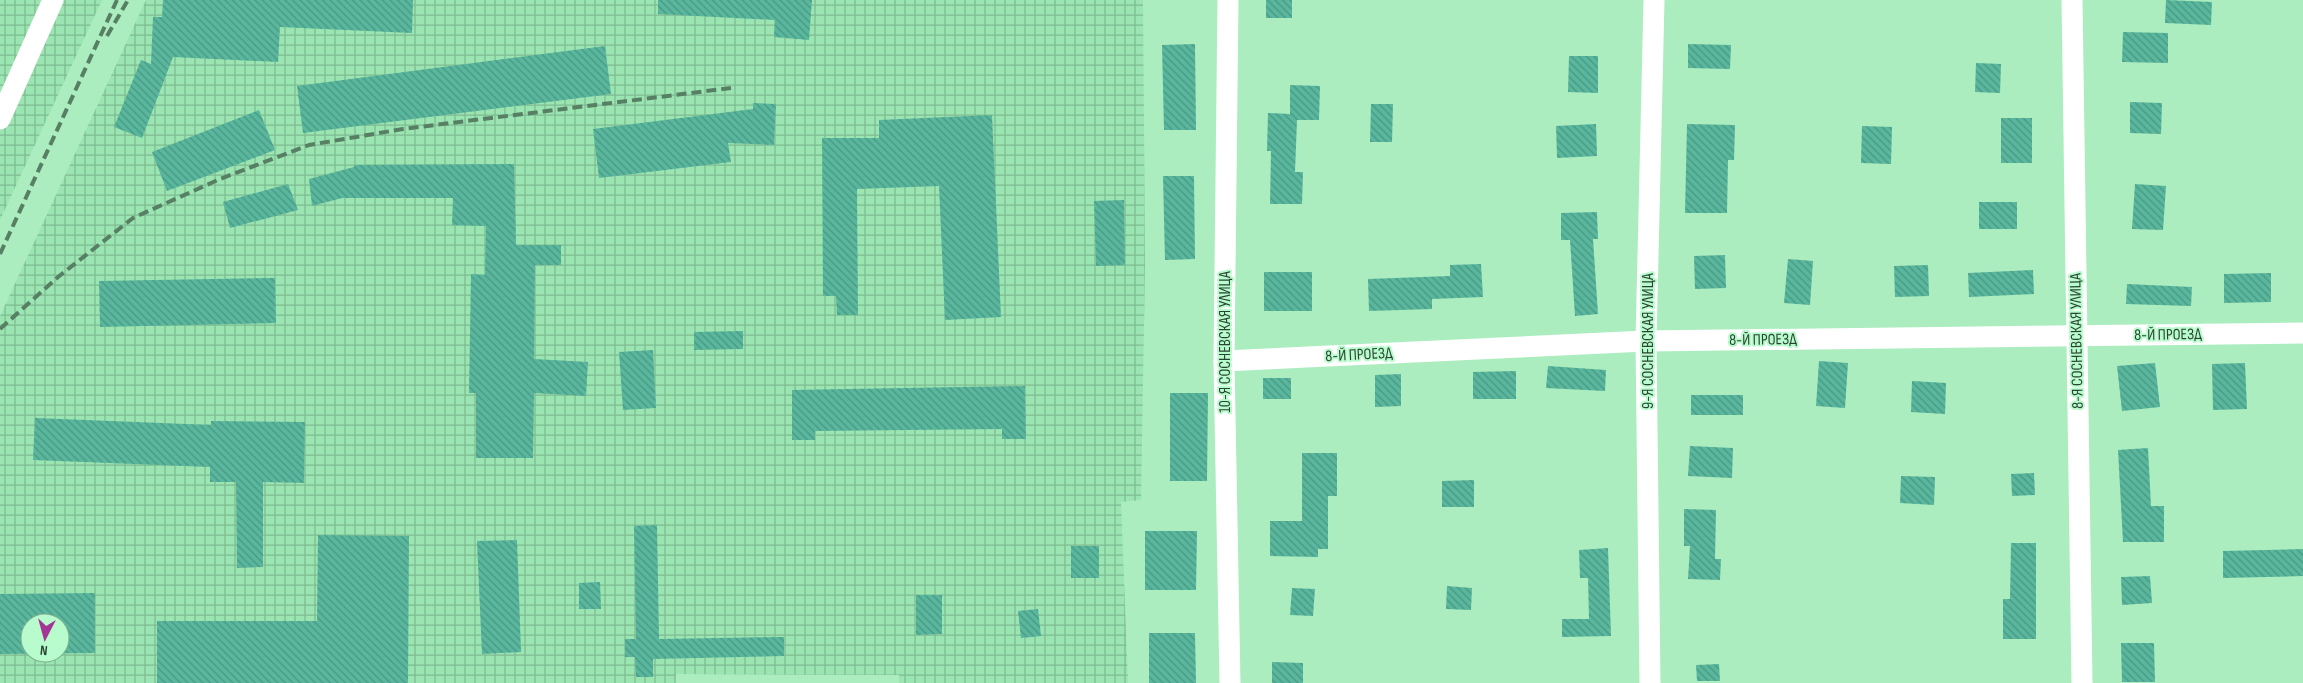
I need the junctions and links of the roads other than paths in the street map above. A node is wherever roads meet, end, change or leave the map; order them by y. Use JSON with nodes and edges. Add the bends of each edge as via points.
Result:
{"nodes":[{"id":1,"x":53,"y":0,"type":"edge"},
{"id":2,"x":1228,"y":0,"type":"edge"},
{"id":3,"x":1654,"y":0,"type":"edge"},
{"id":4,"x":2072,"y":0,"type":"edge"},
{"id":5,"x":0,"y":119,"type":"edge"},
{"id":6,"x":2303,"y":332,"type":"edge"},
{"id":7,"x":2077,"y":336,"type":"junction"},
{"id":8,"x":1646,"y":342,"type":"junction"},
{"id":9,"x":1224,"y":361,"type":"junction"},
{"id":10,"x":1230,"y":683,"type":"edge"},
{"id":11,"x":1650,"y":683,"type":"edge"},
{"id":12,"x":2082,"y":683,"type":"edge"}],
"edges":[{"from":1,"to":5,"type":"street"},
{"from":2,"to":9,"type":"street","name":"10-Я СОСНЕВСКАЯ УЛИЦА"},
{"from":3,"to":8,"type":"street","name":"9-Я СОСНЕВСКАЯ УЛИЦА"},
{"from":4,"to":7,"type":"street","name":"8-Я СОСНЕВСКАЯ УЛИЦА"},
{"from":6,"to":7,"type":"street","name":"8-Й ПРОЕЗД"},
{"from":7,"to":8,"type":"street","name":"8-Й ПРОЕЗД"},
{"from":7,"to":12,"type":"street","name":"8-Я СОСНЕВСКАЯ УЛИЦА"},
{"from":8,"to":9,"type":"street","name":"8-Й ПРОЕЗД"},
{"from":8,"to":11,"type":"street","name":"9-Я СОСНЕВСКАЯ УЛИЦА"},
{"from":9,"to":10,"type":"street","name":"10-Я СОСНЕВСКАЯ УЛИЦА"}]}
